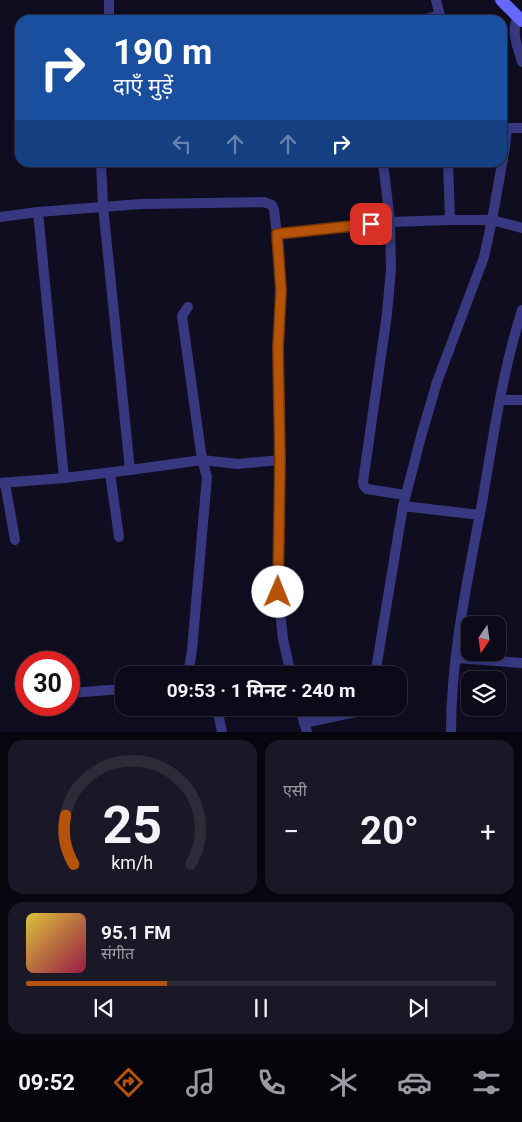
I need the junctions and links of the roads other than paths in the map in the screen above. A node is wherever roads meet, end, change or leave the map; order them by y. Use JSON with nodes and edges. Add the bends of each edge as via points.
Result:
{"nodes":[{"id":1,"x":108,"y":0,"type":"edge"},
{"id":2,"x":436,"y":0,"type":"edge"},
{"id":3,"x":501,"y":0,"type":"edge"},
{"id":4,"x":109,"y":15,"type":"edge"},
{"id":5,"x":440,"y":15,"type":"edge"},
{"id":6,"x":520,"y":19,"type":"edge"},
{"id":7,"x":522,"y":62,"type":"edge"},
{"id":8,"x":507,"y":128,"type":"edge"},
{"id":9,"x":522,"y":128,"type":"edge"},
{"id":10,"x":101,"y":167,"type":"edge"},
{"id":11,"x":384,"y":167,"type":"edge"},
{"id":12,"x":448,"y":167,"type":"edge"},
{"id":13,"x":502,"y":167,"type":"edge"},
{"id":14,"x":102,"y":206,"type":"junction"},
{"id":15,"x":38,"y":212,"type":"junction"},
{"id":16,"x":0,"y":217,"type":"edge"},
{"id":17,"x":450,"y":220,"type":"junction"},
{"id":18,"x":492,"y":220,"type":"junction"},
{"id":19,"x":390,"y":222,"type":"junction"},
{"id":20,"x":522,"y":228,"type":"edge"},
{"id":21,"x":277,"y":234,"type":"junction"},
{"id":22,"x":188,"y":307,"type":"dead end"},
{"id":23,"x":522,"y":310,"type":"edge"},
{"id":24,"x":500,"y":400,"type":"junction"},
{"id":25,"x":522,"y":400,"type":"edge"},
{"id":26,"x":202,"y":460,"type":"junction"},
{"id":27,"x":280,"y":460,"type":"junction"},
{"id":28,"x":130,"y":470,"type":"junction"},
{"id":29,"x":110,"y":473,"type":"junction"},
{"id":30,"x":64,"y":478,"type":"junction"},
{"id":31,"x":2,"y":483,"type":"edge"},
{"id":32,"x":405,"y":495,"type":"junction"},
{"id":33,"x":403,"y":506,"type":"junction"},
{"id":34,"x":480,"y":515,"type":"junction"},
{"id":35,"x":118,"y":537,"type":"dead end"},
{"id":36,"x":14,"y":540,"type":"dead end"},
{"id":37,"x":456,"y":658,"type":"junction"},
{"id":38,"x":522,"y":663,"type":"edge"},
{"id":39,"x":189,"y":666,"type":"edge"},
{"id":40,"x":289,"y":666,"type":"edge"},
{"id":41,"x":376,"y":666,"type":"edge"},
{"id":42,"x":115,"y":690,"type":"edge"},
{"id":43,"x":80,"y":692,"type":"edge"},
{"id":44,"x":219,"y":716,"type":"edge"},
{"id":45,"x":343,"y":716,"type":"edge"},
{"id":46,"x":306,"y":727,"type":"edge"},
{"id":47,"x":222,"y":732,"type":"edge"},
{"id":48,"x":451,"y":732,"type":"edge"}],
"edges":[{"from":1,"to":4,"type":"street"},
{"from":2,"to":5,"type":"street"},
{"from":3,"to":6,"type":"street"},
{"from":6,"to":7,"type":"street","via":[[514,25],[514,34]]},
{"from":8,"to":9,"type":"street"},
{"from":10,"to":14,"type":"street"},
{"from":11,"to":19,"type":"street"},
{"from":12,"to":17,"type":"street"},
{"from":13,"to":18,"type":"street"},
{"from":14,"to":15,"type":"street"},
{"from":14,"to":21,"type":"street","via":[[264,202],[272,205]]},
{"from":14,"to":28,"type":"street"},
{"from":15,"to":16,"type":"street"},
{"from":15,"to":30,"type":"street"},
{"from":17,"to":18,"type":"street"},
{"from":17,"to":19,"type":"street"},
{"from":18,"to":20,"type":"street"},
{"from":18,"to":32,"type":"street","via":[[484,258],[437,382]]},
{"from":19,"to":21,"type":"street"},
{"from":19,"to":32,"type":"street","via":[[391,269],[387,314],[363,482],[367,488]]},
{"from":21,"to":27,"type":"street","via":[[281,290],[278,348]]},
{"from":22,"to":26,"type":"street","via":[[182,316]]},
{"from":23,"to":24,"type":"street"},
{"from":24,"to":25,"type":"street"},
{"from":24,"to":34,"type":"street"},
{"from":26,"to":27,"type":"street","via":[[238,464]]},
{"from":26,"to":28,"type":"street"},
{"from":26,"to":39,"type":"street","via":[[207,478]]},
{"from":27,"to":40,"type":"street","via":[[278,592]]},
{"from":28,"to":29,"type":"street"},
{"from":29,"to":30,"type":"street"},
{"from":29,"to":35,"type":"street"},
{"from":30,"to":31,"type":"street"},
{"from":31,"to":36,"type":"street"},
{"from":32,"to":33,"type":"street"},
{"from":33,"to":34,"type":"street"},
{"from":33,"to":41,"type":"street"},
{"from":34,"to":37,"type":"street"},
{"from":37,"to":38,"type":"street"},
{"from":37,"to":48,"type":"street"},
{"from":42,"to":43,"type":"street"},
{"from":44,"to":47,"type":"street"},
{"from":45,"to":46,"type":"street"}]}
